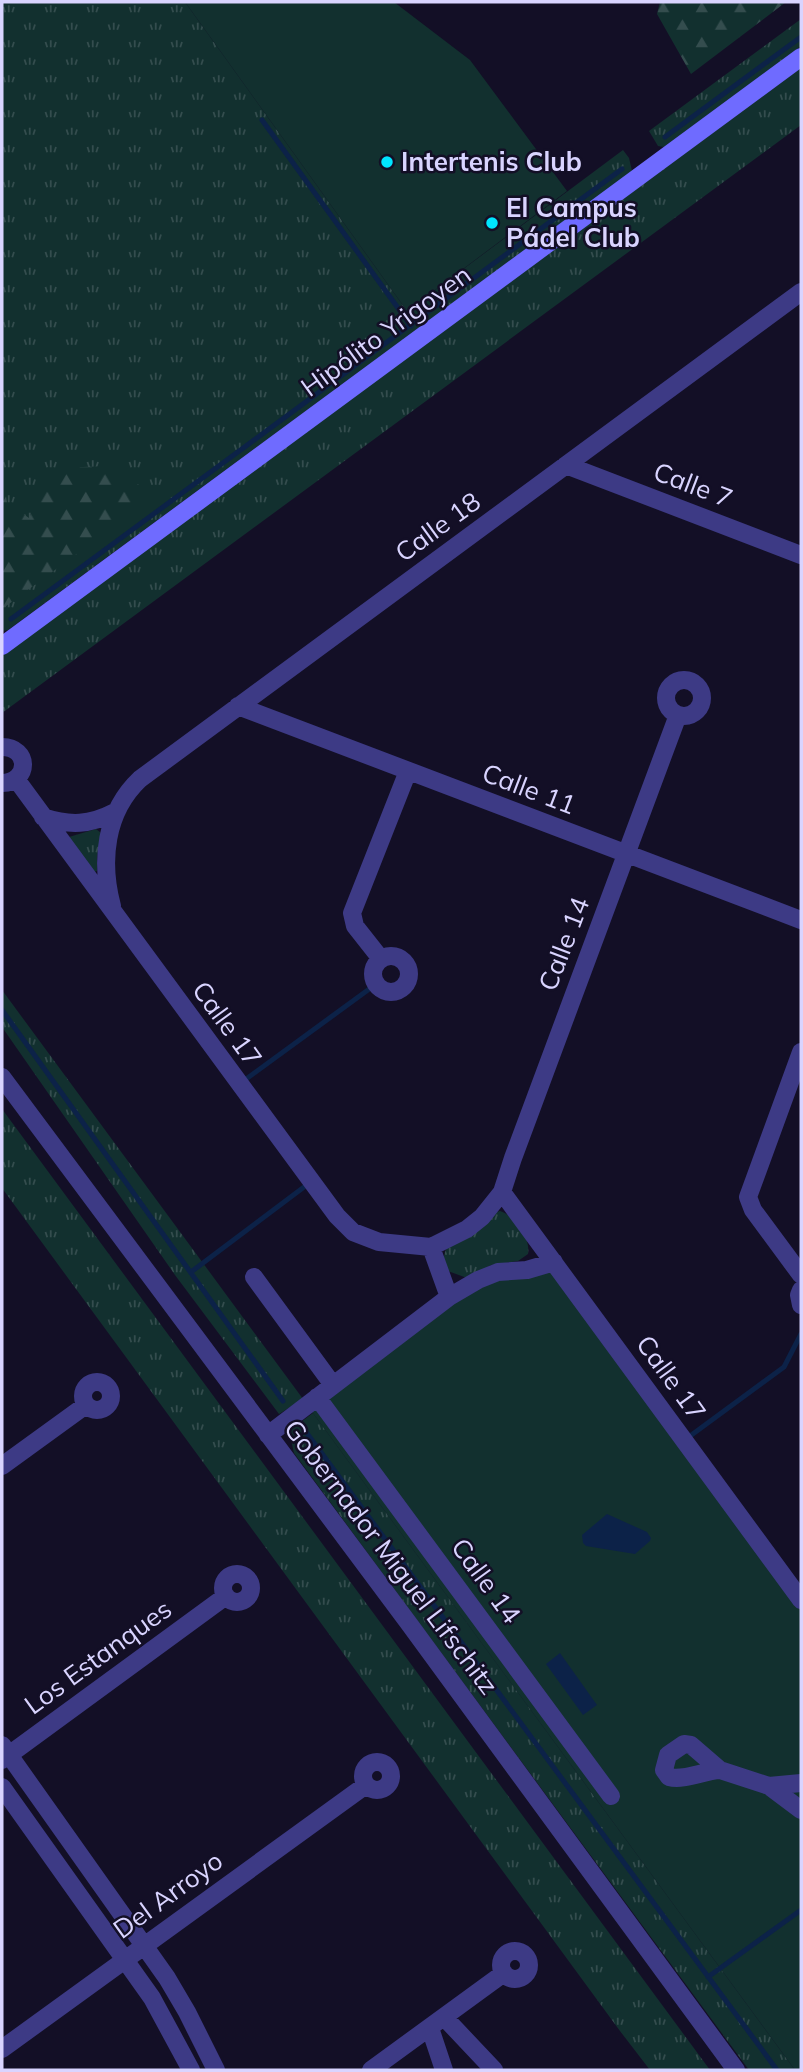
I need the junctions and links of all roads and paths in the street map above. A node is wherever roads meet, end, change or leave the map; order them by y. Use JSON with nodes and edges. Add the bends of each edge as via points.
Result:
{"nodes":[{"id":1,"x":801,"y":57,"type":"edge"},
{"id":2,"x":801,"y":292,"type":"edge"},
{"id":3,"x":566,"y":465,"type":"junction"},
{"id":4,"x":801,"y":555,"type":"edge"},
{"id":5,"x":2,"y":646,"type":"edge"},
{"id":6,"x":239,"y":706,"type":"junction"},
{"id":7,"x":678,"y":715,"type":"dead end"},
{"id":8,"x":2,"y":747,"type":"edge"},
{"id":9,"x":408,"y":771,"type":"junction"},
{"id":10,"x":9,"y":781,"type":"edge"},
{"id":11,"x":116,"y":812,"type":"junction"},
{"id":12,"x":43,"y":817,"type":"junction"},
{"id":13,"x":627,"y":854,"type":"junction"},
{"id":14,"x":113,"y":913,"type":"junction"},
{"id":15,"x":801,"y":920,"type":"edge"},
{"id":16,"x":381,"y":959,"type":"dead end"},
{"id":17,"x":801,"y":1052,"type":"edge"},
{"id":18,"x":2,"y":1077,"type":"edge"},
{"id":19,"x":502,"y":1192,"type":"junction"},
{"id":20,"x":431,"y":1247,"type":"junction"},
{"id":21,"x":554,"y":1262,"type":"junction"},
{"id":22,"x":801,"y":1275,"type":"edge"},
{"id":23,"x":254,"y":1277,"type":"dead end"},
{"id":24,"x":801,"y":1290,"type":"edge"},
{"id":25,"x":450,"y":1297,"type":"junction"},
{"id":26,"x":801,"y":1305,"type":"edge"},
{"id":27,"x":333,"y":1385,"type":"junction"},
{"id":28,"x":317,"y":1397,"type":"junction"},
{"id":29,"x":86,"y":1405,"type":"dead end"},
{"id":30,"x":268,"y":1435,"type":"junction"},
{"id":31,"x":2,"y":1466,"type":"edge"},
{"id":32,"x":226,"y":1596,"type":"dead end"},
{"id":33,"x":801,"y":1600,"type":"edge"},
{"id":34,"x":4,"y":1754,"type":"edge"},
{"id":35,"x":720,"y":1770,"type":"dead end"},
{"id":36,"x":801,"y":1783,"type":"edge"},
{"id":37,"x":366,"y":1785,"type":"dead end"},
{"id":38,"x":769,"y":1786,"type":"junction"},
{"id":39,"x":2,"y":1787,"type":"edge"},
{"id":40,"x":611,"y":1796,"type":"dead end"},
{"id":41,"x":801,"y":1810,"type":"edge"},
{"id":42,"x":145,"y":1945,"type":"junction"},
{"id":43,"x":125,"y":1959,"type":"junction"},
{"id":44,"x":504,"y":1973,"type":"dead end"},
{"id":45,"x":437,"y":2022,"type":"junction"},
{"id":46,"x":2,"y":2049,"type":"edge"},
{"id":47,"x":191,"y":2070,"type":"edge"},
{"id":48,"x":216,"y":2070,"type":"edge"},
{"id":49,"x":371,"y":2070,"type":"edge"},
{"id":50,"x":444,"y":2070,"type":"edge"},
{"id":51,"x":494,"y":2070,"type":"edge"},
{"id":52,"x":736,"y":2070,"type":"edge"}],
"edges":[{"from":1,"to":5,"type":"main road","name":"Hipólito Yrigoyen"},
{"from":2,"to":3,"type":"street","name":"Calle 18"},
{"from":3,"to":4,"type":"street","name":"Calle 7"},
{"from":3,"to":6,"type":"street","name":"Calle 18"},
{"from":6,"to":9,"type":"street","name":"Calle 11"},
{"from":6,"to":11,"type":"street","name":"Calle 18","via":[[140,779]]},
{"from":7,"to":13,"type":"street","name":"Calle 14"},
{"from":8,"to":10,"type":"street","name":"Calle 17","via":[[22,758],[22,770]]},
{"from":9,"to":13,"type":"street","name":"Calle 11"},
{"from":9,"to":16,"type":"street","via":[[352,913],[355,926]]},
{"from":10,"to":12,"type":"street","name":"Calle 17"},
{"from":11,"to":12,"type":"street","via":[[80,824]]},
{"from":11,"to":14,"type":"street","name":"Calle 18","via":[[105,862]]},
{"from":12,"to":14,"type":"street","name":"Calle 17"},
{"from":13,"to":15,"type":"street","name":"Calle 11"},
{"from":13,"to":19,"type":"street","name":"Calle 14"},
{"from":14,"to":20,"type":"street","name":"Calle 17","via":[[337,1216],[353,1232],[379,1242]]},
{"from":17,"to":22,"type":"street","via":[[748,1197]]},
{"from":18,"to":30,"type":"street","name":"Gobernador Miguel Lifschitz"},
{"from":19,"to":20,"type":"street","via":[[467,1229]]},
{"from":19,"to":21,"type":"street","name":"Calle 17"},
{"from":20,"to":25,"type":"street"},
{"from":21,"to":25,"type":"street","via":[[498,1272]]},
{"from":21,"to":33,"type":"street","name":"Calle 17"},
{"from":23,"to":27,"type":"street"},
{"from":24,"to":26,"type":"street"},
{"from":25,"to":27,"type":"street"},
{"from":27,"to":28,"type":"street"},
{"from":28,"to":30,"type":"street"},
{"from":28,"to":40,"type":"street","name":"Calle 14"},
{"from":29,"to":31,"type":"street"},
{"from":30,"to":52,"type":"street","name":"Gobernador Miguel Lifschitz"},
{"from":32,"to":34,"type":"street","name":"Los Estanques"},
{"from":34,"to":42,"type":"street"},
{"from":35,"to":38,"type":"street"},
{"from":36,"to":38,"type":"street"},
{"from":37,"to":42,"type":"street","name":"Del Arroyo"},
{"from":38,"to":41,"type":"street"},
{"from":39,"to":43,"type":"street"},
{"from":42,"to":43,"type":"street","name":"Del Arroyo"},
{"from":42,"to":48,"type":"street"},
{"from":43,"to":46,"type":"street","name":"Del Arroyo"},
{"from":43,"to":47,"type":"street","via":[[159,2009]]},
{"from":44,"to":45,"type":"street"},
{"from":45,"to":49,"type":"street"},
{"from":45,"to":50,"type":"street"},
{"from":45,"to":51,"type":"street"}]}
